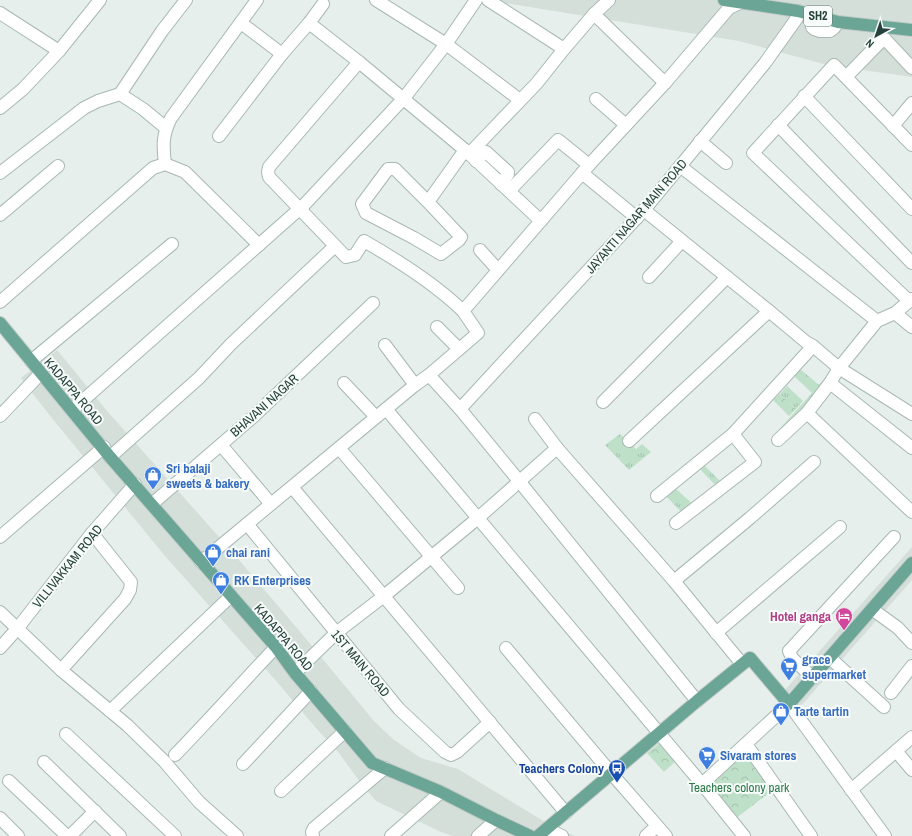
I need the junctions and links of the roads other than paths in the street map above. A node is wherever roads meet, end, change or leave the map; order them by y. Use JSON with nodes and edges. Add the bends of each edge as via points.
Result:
{"nodes":[{"id":1,"x":100,"y":0,"type":"edge"},
{"id":2,"x":186,"y":0,"type":"edge"},
{"id":3,"x":257,"y":0,"type":"edge"},
{"id":4,"x":376,"y":0,"type":"edge"},
{"id":5,"x":476,"y":0,"type":"edge"},
{"id":6,"x":488,"y":0,"type":"edge"},
{"id":7,"x":609,"y":0,"type":"edge"},
{"id":8,"x":724,"y":0,"type":"edge"},
{"id":9,"x":742,"y":2,"type":"junction"},
{"id":10,"x":323,"y":4,"type":"dead end"},
{"id":11,"x":798,"y":11,"type":"junction"},
{"id":12,"x":0,"y":13,"type":"edge"},
{"id":13,"x":594,"y":14,"type":"junction"},
{"id":14,"x":240,"y":23,"type":"junction"},
{"id":15,"x":309,"y":23,"type":"junction"},
{"id":16,"x":912,"y":30,"type":"edge"},
{"id":17,"x":887,"y":33,"type":"junction"},
{"id":18,"x":446,"y":44,"type":"junction"},
{"id":19,"x":564,"y":49,"type":"junction"},
{"id":20,"x":59,"y":51,"type":"junction"},
{"id":21,"x":282,"y":54,"type":"junction"},
{"id":22,"x":359,"y":62,"type":"junction"},
{"id":23,"x":912,"y":68,"type":"edge"},
{"id":24,"x":846,"y":77,"type":"junction"},
{"id":25,"x":664,"y":83,"type":"junction"},
{"id":26,"x":120,"y":94,"type":"junction"},
{"id":27,"x":804,"y":96,"type":"junction"},
{"id":28,"x":404,"y":98,"type":"junction"},
{"id":29,"x":596,"y":99,"type":"dead end"},
{"id":30,"x":520,"y":100,"type":"junction"},
{"id":31,"x":912,"y":103,"type":"edge"},
{"id":32,"x":0,"y":108,"type":"edge"},
{"id":33,"x":626,"y":125,"type":"junction"},
{"id":34,"x":778,"y":125,"type":"junction"},
{"id":35,"x":893,"y":126,"type":"junction"},
{"id":36,"x":166,"y":128,"type":"junction"},
{"id":37,"x":219,"y":136,"type":"dead end"},
{"id":38,"x":700,"y":141,"type":"junction"},
{"id":39,"x":912,"y":145,"type":"edge"},
{"id":40,"x":470,"y":155,"type":"junction"},
{"id":41,"x":726,"y":162,"type":"dead end"},
{"id":42,"x":165,"y":164,"type":"junction"},
{"id":43,"x":58,"y":166,"type":"dead end"},
{"id":44,"x":680,"y":166,"type":"junction"},
{"id":45,"x":585,"y":169,"type":"junction"},
{"id":46,"x":0,"y":174,"type":"edge"},
{"id":47,"x":505,"y":188,"type":"junction"},
{"id":48,"x":428,"y":202,"type":"junction"},
{"id":49,"x":300,"y":209,"type":"junction"},
{"id":50,"x":912,"y":209,"type":"edge"},
{"id":51,"x":641,"y":214,"type":"junction"},
{"id":52,"x":0,"y":215,"type":"edge"},
{"id":53,"x":541,"y":221,"type":"junction"},
{"id":54,"x":682,"y":241,"type":"junction"},
{"id":55,"x":172,"y":244,"type":"dead end"},
{"id":56,"x":259,"y":245,"type":"junction"},
{"id":57,"x":335,"y":246,"type":"junction"},
{"id":58,"x":480,"y":250,"type":"dead end"},
{"id":59,"x":912,"y":263,"type":"edge"},
{"id":60,"x":498,"y":270,"type":"junction"},
{"id":61,"x":649,"y":277,"type":"dead end"},
{"id":62,"x":727,"y":277,"type":"junction"},
{"id":63,"x":911,"y":300,"type":"edge"},
{"id":64,"x":0,"y":302,"type":"edge"},
{"id":65,"x":373,"y":303,"type":"dead end"},
{"id":66,"x":463,"y":311,"type":"junction"},
{"id":67,"x":770,"y":311,"type":"junction"},
{"id":68,"x":895,"y":313,"type":"junction"},
{"id":69,"x":877,"y":321,"type":"junction"},
{"id":70,"x":0,"y":323,"type":"edge"},
{"id":71,"x":437,"y":327,"type":"dead end"},
{"id":72,"x":912,"y":327,"type":"edge"},
{"id":73,"x":385,"y":345,"type":"dead end"},
{"id":74,"x":813,"y":346,"type":"junction"},
{"id":75,"x":459,"y":348,"type":"junction"},
{"id":76,"x":31,"y":361,"type":"junction"},
{"id":77,"x":839,"y":368,"type":"junction"},
{"id":78,"x":41,"y":373,"type":"junction"},
{"id":79,"x":429,"y":375,"type":"junction"},
{"id":80,"x":344,"y":383,"type":"dead end"},
{"id":81,"x":830,"y":384,"type":"junction"},
{"id":82,"x":415,"y":385,"type":"junction"},
{"id":83,"x":603,"y":402,"type":"dead end"},
{"id":84,"x":386,"y":409,"type":"junction"},
{"id":85,"x":460,"y":409,"type":"junction"},
{"id":86,"x":72,"y":410,"type":"junction"},
{"id":87,"x":806,"y":413,"type":"junction"},
{"id":88,"x":912,"y":414,"type":"edge"},
{"id":89,"x":0,"y":416,"type":"edge"},
{"id":90,"x":376,"y":417,"type":"junction"},
{"id":91,"x":535,"y":419,"type":"dead end"},
{"id":92,"x":733,"y":434,"type":"junction"},
{"id":93,"x":778,"y":440,"type":"dead end"},
{"id":94,"x":629,"y":441,"type":"dead end"},
{"id":95,"x":221,"y":444,"type":"junction"},
{"id":96,"x":340,"y":448,"type":"junction"},
{"id":97,"x":557,"y":448,"type":"junction"},
{"id":98,"x":912,"y":448,"type":"edge"},
{"id":99,"x":107,"y":452,"type":"junction"},
{"id":100,"x":814,"y":462,"type":"dead end"},
{"id":101,"x":519,"y":481,"type":"junction"},
{"id":102,"x":135,"y":484,"type":"junction"},
{"id":103,"x":292,"y":486,"type":"junction"},
{"id":104,"x":657,"y":496,"type":"dead end"},
{"id":105,"x":152,"y":504,"type":"junction"},
{"id":106,"x":271,"y":504,"type":"junction"},
{"id":107,"x":912,"y":512,"type":"edge"},
{"id":108,"x":478,"y":518,"type":"junction"},
{"id":109,"x":676,"y":523,"type":"dead end"},
{"id":110,"x":246,"y":524,"type":"junction"},
{"id":111,"x":840,"y":527,"type":"dead end"},
{"id":112,"x":92,"y":533,"type":"junction"},
{"id":113,"x":0,"y":536,"type":"edge"},
{"id":114,"x":894,"y":537,"type":"dead end"},
{"id":115,"x":431,"y":557,"type":"junction"},
{"id":116,"x":201,"y":562,"type":"junction"},
{"id":117,"x":912,"y":563,"type":"edge"},
{"id":118,"x":674,"y":581,"type":"junction"},
{"id":119,"x":458,"y":588,"type":"dead end"},
{"id":120,"x":231,"y":596,"type":"junction"},
{"id":121,"x":384,"y":596,"type":"junction"},
{"id":122,"x":872,"y":609,"type":"junction"},
{"id":123,"x":0,"y":612,"type":"edge"},
{"id":124,"x":16,"y":629,"type":"junction"},
{"id":125,"x":336,"y":633,"type":"junction"},
{"id":126,"x":716,"y":633,"type":"junction"},
{"id":127,"x":912,"y":643,"type":"edge"},
{"id":128,"x":276,"y":647,"type":"junction"},
{"id":129,"x":0,"y":648,"type":"edge"},
{"id":130,"x":506,"y":648,"type":"dead end"},
{"id":131,"x":830,"y":658,"type":"junction"},
{"id":132,"x":742,"y":664,"type":"junction"},
{"id":133,"x":912,"y":666,"type":"edge"},
{"id":134,"x":61,"y":670,"type":"junction"},
{"id":135,"x":295,"y":673,"type":"junction"},
{"id":136,"x":813,"y":678,"type":"junction"},
{"id":137,"x":311,"y":692,"type":"junction"},
{"id":138,"x":890,"y":693,"type":"dead end"},
{"id":139,"x":697,"y":701,"type":"junction"},
{"id":140,"x":789,"y":704,"type":"junction"},
{"id":141,"x":884,"y":707,"type":"dead end"},
{"id":142,"x":110,"y":711,"type":"junction"},
{"id":143,"x":490,"y":722,"type":"junction"},
{"id":144,"x":345,"y":730,"type":"junction"},
{"id":145,"x":66,"y":734,"type":"dead end"},
{"id":146,"x":660,"y":734,"type":"junction"},
{"id":147,"x":912,"y":737,"type":"edge"},
{"id":148,"x":746,"y":744,"type":"junction"},
{"id":149,"x":896,"y":751,"type":"junction"},
{"id":150,"x":175,"y":755,"type":"dead end"},
{"id":151,"x":44,"y":762,"type":"dead end"},
{"id":152,"x":243,"y":764,"type":"dead end"},
{"id":153,"x":385,"y":768,"type":"junction"},
{"id":154,"x":912,"y":770,"type":"edge"},
{"id":155,"x":612,"y":774,"type":"junction"},
{"id":156,"x":4,"y":777,"type":"edge"},
{"id":157,"x":702,"y":784,"type":"junction"},
{"id":158,"x":851,"y":790,"type":"junction"},
{"id":159,"x":281,"y":791,"type":"dead end"},
{"id":160,"x":441,"y":792,"type":"junction"},
{"id":161,"x":95,"y":811,"type":"junction"},
{"id":162,"x":566,"y":813,"type":"junction"},
{"id":163,"x":0,"y":818,"type":"edge"},
{"id":164,"x":496,"y":820,"type":"junction"},
{"id":165,"x":657,"y":826,"type":"junction"},
{"id":166,"x":543,"y":832,"type":"edge"},
{"id":167,"x":18,"y":836,"type":"edge"},
{"id":168,"x":69,"y":836,"type":"edge"},
{"id":169,"x":120,"y":836,"type":"edge"},
{"id":170,"x":175,"y":836,"type":"edge"},
{"id":171,"x":237,"y":836,"type":"edge"},
{"id":172,"x":313,"y":836,"type":"edge"},
{"id":173,"x":391,"y":836,"type":"edge"},
{"id":174,"x":478,"y":836,"type":"edge"},
{"id":175,"x":530,"y":836,"type":"edge"},
{"id":176,"x":562,"y":836,"type":"edge"},
{"id":177,"x":646,"y":836,"type":"edge"},
{"id":178,"x":666,"y":836,"type":"edge"},
{"id":179,"x":744,"y":836,"type":"edge"},
{"id":180,"x":811,"y":836,"type":"edge"},
{"id":181,"x":885,"y":836,"type":"edge"}],
"edges":[{"from":1,"to":20,"type":"street"},
{"from":2,"to":26,"type":"street","via":[[162,30]]},
{"from":3,"to":14,"type":"street"},
{"from":4,"to":18,"type":"street"},
{"from":5,"to":18,"type":"street"},
{"from":6,"to":19,"type":"street"},
{"from":7,"to":13,"type":"street"},
{"from":8,"to":9,"type":"main road","number":"SH2"},
{"from":9,"to":11,"type":"main road","number":"SH2"},
{"from":9,"to":25,"type":"street","via":[[729,8]]},
{"from":10,"to":15,"type":"street"},
{"from":11,"to":17,"type":"main road","number":"SH2"},
{"from":11,"to":38,"type":"street","name":"JAYANTI NAGAR MAIN ROAD","via":[[797,18],[765,63]]},
{"from":12,"to":20,"type":"street"},
{"from":13,"to":19,"type":"street"},
{"from":13,"to":25,"type":"street"},
{"from":14,"to":21,"type":"street"},
{"from":14,"to":36,"type":"street"},
{"from":15,"to":21,"type":"street"},
{"from":15,"to":22,"type":"street"},
{"from":16,"to":17,"type":"main road","number":"SH2"},
{"from":17,"to":23,"type":"street"},
{"from":17,"to":24,"type":"street"},
{"from":18,"to":28,"type":"street"},
{"from":18,"to":30,"type":"street"},
{"from":19,"to":30,"type":"street"},
{"from":20,"to":32,"type":"street","via":[[23,89]]},
{"from":21,"to":37,"type":"street"},
{"from":22,"to":28,"type":"street"},
{"from":22,"to":49,"type":"street","via":[[269,167],[269,177]]},
{"from":24,"to":27,"type":"street","via":[[834,65]]},
{"from":24,"to":35,"type":"street"},
{"from":25,"to":33,"type":"street"},
{"from":26,"to":36,"type":"street"},
{"from":26,"to":46,"type":"street","via":[[84,108]]},
{"from":27,"to":34,"type":"street"},
{"from":27,"to":50,"type":"street"},
{"from":28,"to":40,"type":"street"},
{"from":28,"to":49,"type":"street"},
{"from":29,"to":33,"type":"street"},
{"from":30,"to":40,"type":"street"},
{"from":31,"to":35,"type":"street"},
{"from":33,"to":45,"type":"street"},
{"from":34,"to":59,"type":"street"},
{"from":34,"to":63,"type":"street","via":[[753,153]]},
{"from":35,"to":39,"type":"street"},
{"from":36,"to":42,"type":"street","via":[[162,145]]},
{"from":38,"to":41,"type":"street"},
{"from":38,"to":44,"type":"street","name":"JAYANTI NAGAR MAIN ROAD"},
{"from":40,"to":47,"type":"street"},
{"from":40,"to":48,"type":"street"},
{"from":42,"to":56,"type":"street","via":[[185,172]]},
{"from":42,"to":64,"type":"street","via":[[153,168]]},
{"from":43,"to":52,"type":"street"},
{"from":44,"to":51,"type":"street","name":"JAYANTI NAGAR MAIN ROAD"},
{"from":44,"to":69,"type":"street"},
{"from":45,"to":47,"type":"street","via":[[558,140]]},
{"from":45,"to":51,"type":"street"},
{"from":45,"to":53,"type":"street"},
{"from":47,"to":53,"type":"street"},
{"from":48,"to":48,"type":"street","via":[[460,237],[441,254],[366,213],[362,204],[388,169],[395,169]]},
{"from":49,"to":56,"type":"street"},
{"from":49,"to":57,"type":"street"},
{"from":51,"to":54,"type":"street"},
{"from":51,"to":85,"type":"street","name":"JAYANTI NAGAR MAIN ROAD"},
{"from":53,"to":60,"type":"street"},
{"from":54,"to":61,"type":"street"},
{"from":54,"to":62,"type":"street"},
{"from":55,"to":76,"type":"street"},
{"from":56,"to":86,"type":"street"},
{"from":57,"to":66,"type":"street","via":[[348,258],[355,255],[364,241],[425,280]]},
{"from":57,"to":99,"type":"street","via":[[231,344],[199,378]]},
{"from":58,"to":60,"type":"street"},
{"from":60,"to":66,"type":"street"},
{"from":62,"to":67,"type":"street"},
{"from":62,"to":83,"type":"street"},
{"from":63,"to":68,"type":"street"},
{"from":65,"to":95,"type":"street","name":"BHAVANI NAGAR"},
{"from":66,"to":75,"type":"street","via":[[478,333]]},
{"from":67,"to":74,"type":"street"},
{"from":67,"to":94,"type":"street"},
{"from":68,"to":69,"type":"street"},
{"from":68,"to":72,"type":"street"},
{"from":69,"to":77,"type":"street"},
{"from":70,"to":76,"type":"main road","name":"KADAPPA ROAD"},
{"from":71,"to":75,"type":"street"},
{"from":73,"to":82,"type":"street"},
{"from":74,"to":77,"type":"street"},
{"from":74,"to":92,"type":"street"},
{"from":75,"to":79,"type":"street"},
{"from":76,"to":78,"type":"main road","name":"KADAPPA ROAD"},
{"from":77,"to":81,"type":"street"},
{"from":77,"to":88,"type":"street"},
{"from":78,"to":86,"type":"main road","name":"KADAPPA ROAD"},
{"from":78,"to":89,"type":"street"},
{"from":79,"to":82,"type":"street"},
{"from":79,"to":85,"type":"street"},
{"from":80,"to":90,"type":"street"},
{"from":81,"to":87,"type":"street"},
{"from":81,"to":98,"type":"street"},
{"from":82,"to":84,"type":"street"},
{"from":84,"to":90,"type":"street"},
{"from":84,"to":108,"type":"street"},
{"from":85,"to":101,"type":"street"},
{"from":86,"to":99,"type":"main road","name":"KADAPPA ROAD"},
{"from":87,"to":93,"type":"street"},
{"from":87,"to":107,"type":"street"},
{"from":90,"to":96,"type":"street"},
{"from":91,"to":97,"type":"street"},
{"from":92,"to":104,"type":"street"},
{"from":92,"to":109,"type":"street","via":[[755,462]]},
{"from":95,"to":105,"type":"street","name":"BHAVANI NAGAR"},
{"from":95,"to":106,"type":"street"},
{"from":96,"to":103,"type":"street"},
{"from":96,"to":115,"type":"street"},
{"from":97,"to":101,"type":"street"},
{"from":97,"to":118,"type":"street"},
{"from":99,"to":102,"type":"main road","name":"KADAPPA ROAD"},
{"from":99,"to":113,"type":"street"},
{"from":100,"to":118,"type":"street"},
{"from":101,"to":108,"type":"street"},
{"from":101,"to":139,"type":"street"},
{"from":102,"to":105,"type":"main road","name":"KADAPPA ROAD"},
{"from":102,"to":112,"type":"street","name":"VILLIVAKKAM ROAD"},
{"from":103,"to":106,"type":"street"},
{"from":103,"to":121,"type":"street"},
{"from":105,"to":116,"type":"main road","name":"KADAPPA ROAD"},
{"from":106,"to":110,"type":"street"},
{"from":108,"to":115,"type":"street"},
{"from":108,"to":146,"type":"street"},
{"from":110,"to":116,"type":"street"},
{"from":110,"to":125,"type":"street","name":"1ST MAIN ROAD"},
{"from":111,"to":126,"type":"street"},
{"from":112,"to":124,"type":"street","name":"VILLIVAKKAM ROAD"},
{"from":112,"to":134,"type":"street","via":[[131,582],[130,590],[125,600]]},
{"from":114,"to":136,"type":"street","via":[[789,651],[792,658]]},
{"from":115,"to":119,"type":"street"},
{"from":115,"to":121,"type":"street"},
{"from":116,"to":120,"type":"main road","name":"KADAPPA ROAD"},
{"from":117,"to":122,"type":"main road"},
{"from":118,"to":126,"type":"street"},
{"from":120,"to":128,"type":"main road","name":"KADAPPA ROAD"},
{"from":120,"to":142,"type":"street"},
{"from":121,"to":125,"type":"street"},
{"from":121,"to":143,"type":"street"},
{"from":122,"to":127,"type":"street","via":[[898,628]]},
{"from":122,"to":131,"type":"main road"},
{"from":123,"to":124,"type":"street"},
{"from":124,"to":129,"type":"street","name":"VILLIVAKKAM ROAD"},
{"from":124,"to":134,"type":"street"},
{"from":125,"to":135,"type":"street"},
{"from":125,"to":143,"type":"street","name":"1ST MAIN ROAD","via":[[399,709],[445,752],[457,752]]},
{"from":126,"to":132,"type":"street"},
{"from":128,"to":135,"type":"main road","name":"KADAPPA ROAD"},
{"from":128,"to":150,"type":"street"},
{"from":130,"to":155,"type":"street"},
{"from":131,"to":136,"type":"main road"},
{"from":131,"to":141,"type":"street"},
{"from":132,"to":139,"type":"main road"},
{"from":132,"to":140,"type":"main road","via":[[750,658]]},
{"from":133,"to":138,"type":"street"},
{"from":134,"to":142,"type":"street"},
{"from":135,"to":137,"type":"main road","name":"KADAPPA ROAD"},
{"from":136,"to":140,"type":"main road"},
{"from":137,"to":144,"type":"main road","name":"KADAPPA ROAD"},
{"from":137,"to":152,"type":"street"},
{"from":139,"to":146,"type":"main road"},
{"from":140,"to":148,"type":"street"},
{"from":140,"to":158,"type":"street"},
{"from":142,"to":171,"type":"street","via":[[164,761],[199,802]]},
{"from":143,"to":162,"type":"street"},
{"from":144,"to":153,"type":"main road","name":"KADAPPA ROAD","via":[[372,763]]},
{"from":144,"to":159,"type":"street"},
{"from":145,"to":170,"type":"street"},
{"from":146,"to":155,"type":"main road"},
{"from":146,"to":157,"type":"street"},
{"from":147,"to":149,"type":"street"},
{"from":148,"to":157,"type":"street"},
{"from":148,"to":180,"type":"street"},
{"from":149,"to":154,"type":"street"},
{"from":149,"to":158,"type":"street"},
{"from":151,"to":161,"type":"street"},
{"from":153,"to":160,"type":"main road","name":"KADAPPA ROAD"},
{"from":153,"to":172,"type":"street","via":[[314,828]]},
{"from":155,"to":162,"type":"main road"},
{"from":155,"to":165,"type":"street"},
{"from":156,"to":168,"type":"street"},
{"from":157,"to":179,"type":"street"},
{"from":158,"to":181,"type":"street"},
{"from":160,"to":164,"type":"main road","name":"KADAPPA ROAD"},
{"from":160,"to":173,"type":"street"},
{"from":161,"to":168,"type":"street"},
{"from":161,"to":169,"type":"street"},
{"from":162,"to":166,"type":"main road"},
{"from":163,"to":167,"type":"street"},
{"from":164,"to":174,"type":"street"},
{"from":164,"to":175,"type":"main road","name":"KADAPPA ROAD"},
{"from":165,"to":177,"type":"street"},
{"from":165,"to":178,"type":"street"},
{"from":166,"to":176,"type":"street"}]}
